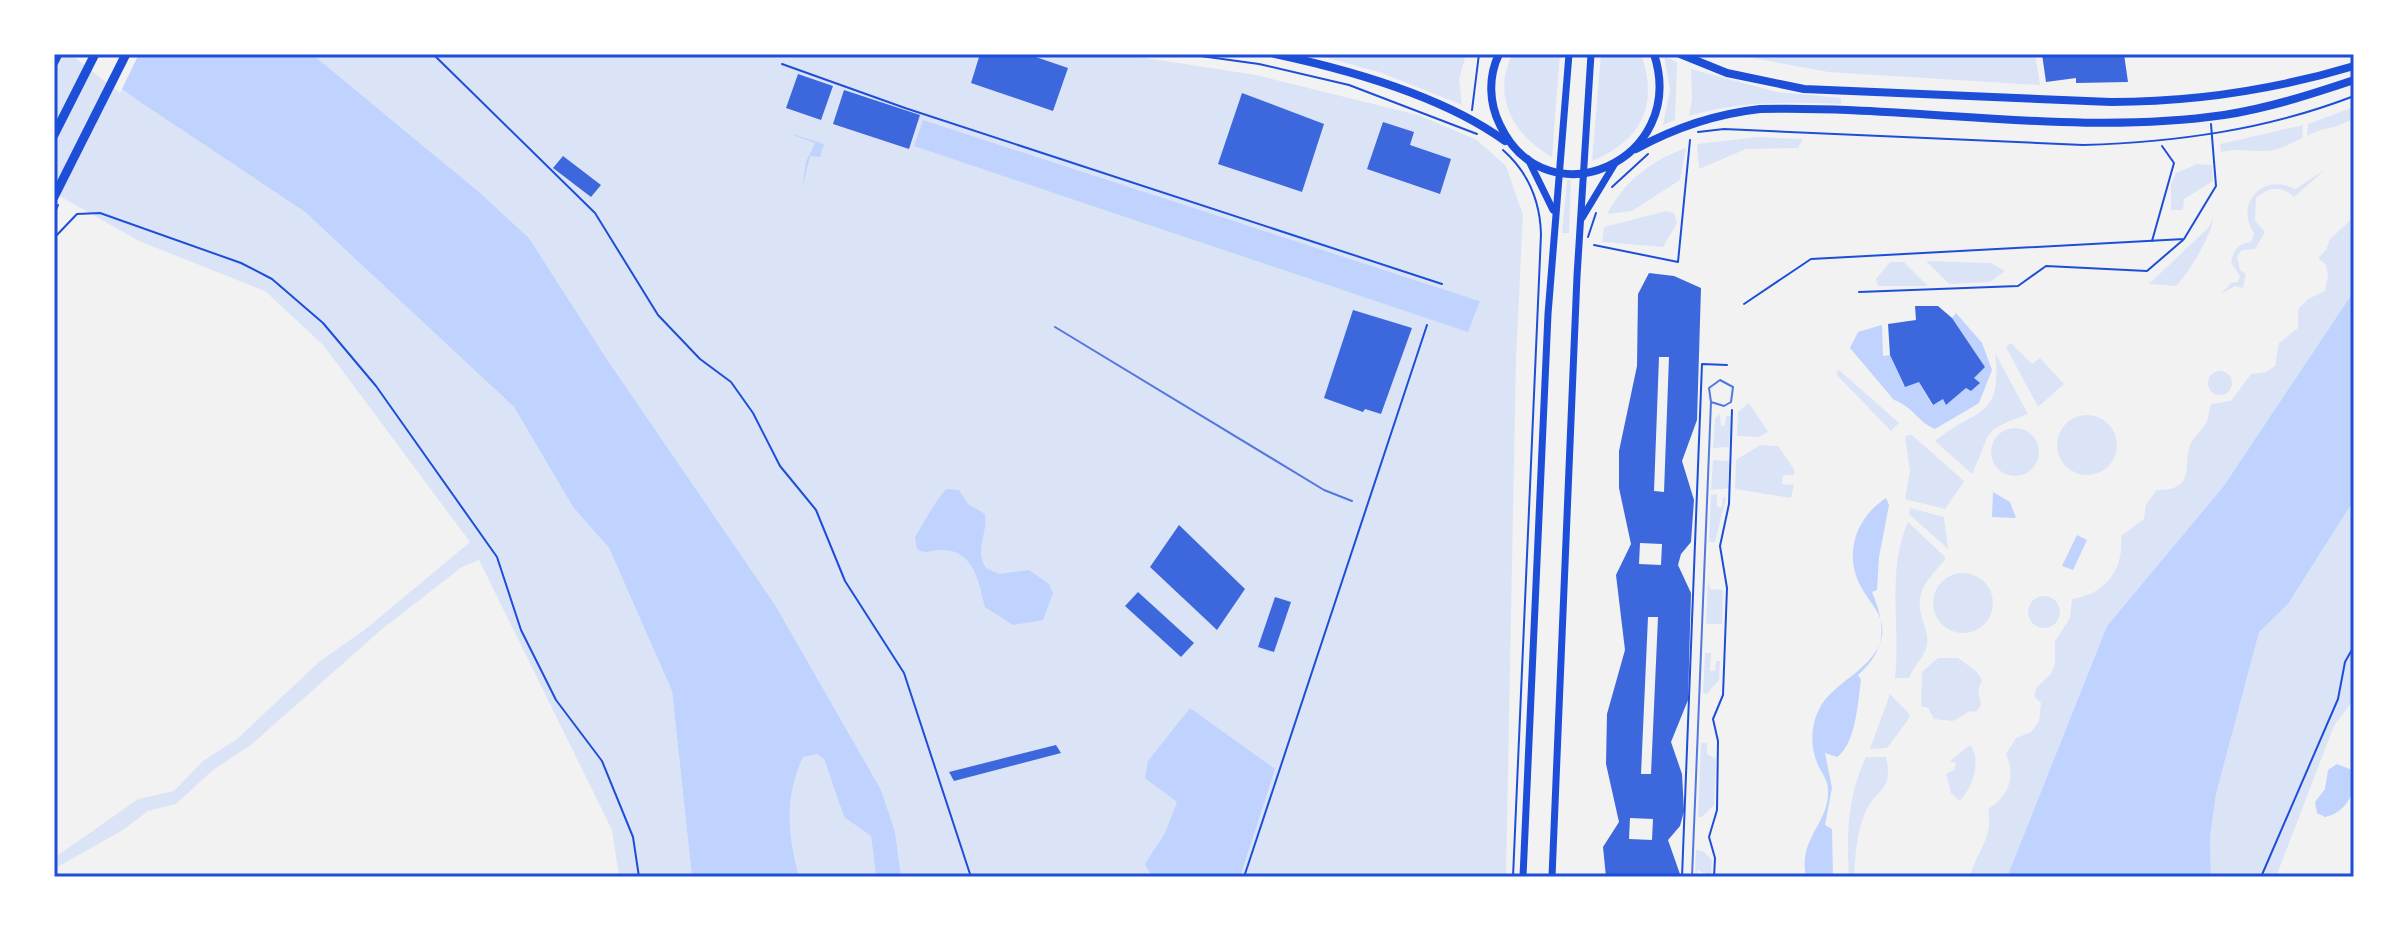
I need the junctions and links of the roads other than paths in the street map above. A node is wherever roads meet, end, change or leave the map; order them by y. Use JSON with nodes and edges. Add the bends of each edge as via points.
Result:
{"nodes":[{"id":1,"x":58,"y":54,"type":"edge"},
{"id":2,"x":95,"y":54,"type":"edge"},
{"id":3,"x":126,"y":54,"type":"edge"},
{"id":4,"x":1275,"y":54,"type":"edge"},
{"id":5,"x":1499,"y":54,"type":"edge"},
{"id":6,"x":1569,"y":54,"type":"edge"},
{"id":7,"x":1591,"y":54,"type":"edge"},
{"id":8,"x":1654,"y":54,"type":"edge"},
{"id":9,"x":1680,"y":54,"type":"edge"},
{"id":10,"x":54,"y":62,"type":"edge"},
{"id":11,"x":2354,"y":66,"type":"edge"},
{"id":12,"x":2354,"y":80,"type":"edge"},
{"id":13,"x":54,"y":135,"type":"edge"},
{"id":14,"x":1515,"y":148,"type":"junction"},
{"id":15,"x":1636,"y":149,"type":"junction"},
{"id":16,"x":1528,"y":159,"type":"junction"},
{"id":17,"x":1614,"y":165,"type":"junction"},
{"id":18,"x":1560,"y":172,"type":"junction"},
{"id":19,"x":1582,"y":173,"type":"junction"},
{"id":20,"x":54,"y":197,"type":"edge"},
{"id":21,"x":1555,"y":213,"type":"junction"},
{"id":22,"x":1580,"y":224,"type":"junction"},
{"id":23,"x":1055,"y":327,"type":"dead end"},
{"id":24,"x":1711,"y":402,"type":"junction"},
{"id":25,"x":1352,"y":501,"type":"dead end"},
{"id":26,"x":1523,"y":877,"type":"edge"},
{"id":27,"x":1552,"y":877,"type":"edge"},
{"id":28,"x":1692,"y":877,"type":"edge"}],
"edges":[{"from":1,"to":10,"type":"highway"},
{"from":2,"to":13,"type":"highway"},
{"from":3,"to":20,"type":"highway"},
{"from":4,"to":14,"type":"main road","via":[[1396,89],[1469,119]]},
{"from":5,"to":14,"type":"main road","via":[[1491,98],[1503,133]]},
{"from":6,"to":18,"type":"main road"},
{"from":7,"to":19,"type":"main road"},
{"from":8,"to":15,"type":"main road","via":[[1660,72],[1659,109]]},
{"from":9,"to":11,"type":"main road","via":[[1727,73],[1804,89],[2111,102],[2242,93]]},
{"from":12,"to":15,"type":"main road","via":[[2260,108],[2211,116],[2082,120],[1760,109],[1681,126]]},
{"from":14,"to":16,"type":"main road"},
{"from":15,"to":17,"type":"main road"},
{"from":16,"to":18,"type":"main road"},
{"from":16,"to":21,"type":"main road"},
{"from":17,"to":19,"type":"main road"},
{"from":17,"to":22,"type":"main road"},
{"from":18,"to":19,"type":"main road"},
{"from":18,"to":21,"type":"main road"},
{"from":19,"to":22,"type":"main road"},
{"from":21,"to":26,"type":"main road"},
{"from":22,"to":27,"type":"main road"},
{"from":23,"to":25,"type":"lane","via":[[1324,490]]},
{"from":24,"to":24,"type":"lane","via":[[1724,406],[1734,395],[1727,382],[1713,383]]},
{"from":24,"to":28,"type":"lane"}]}
